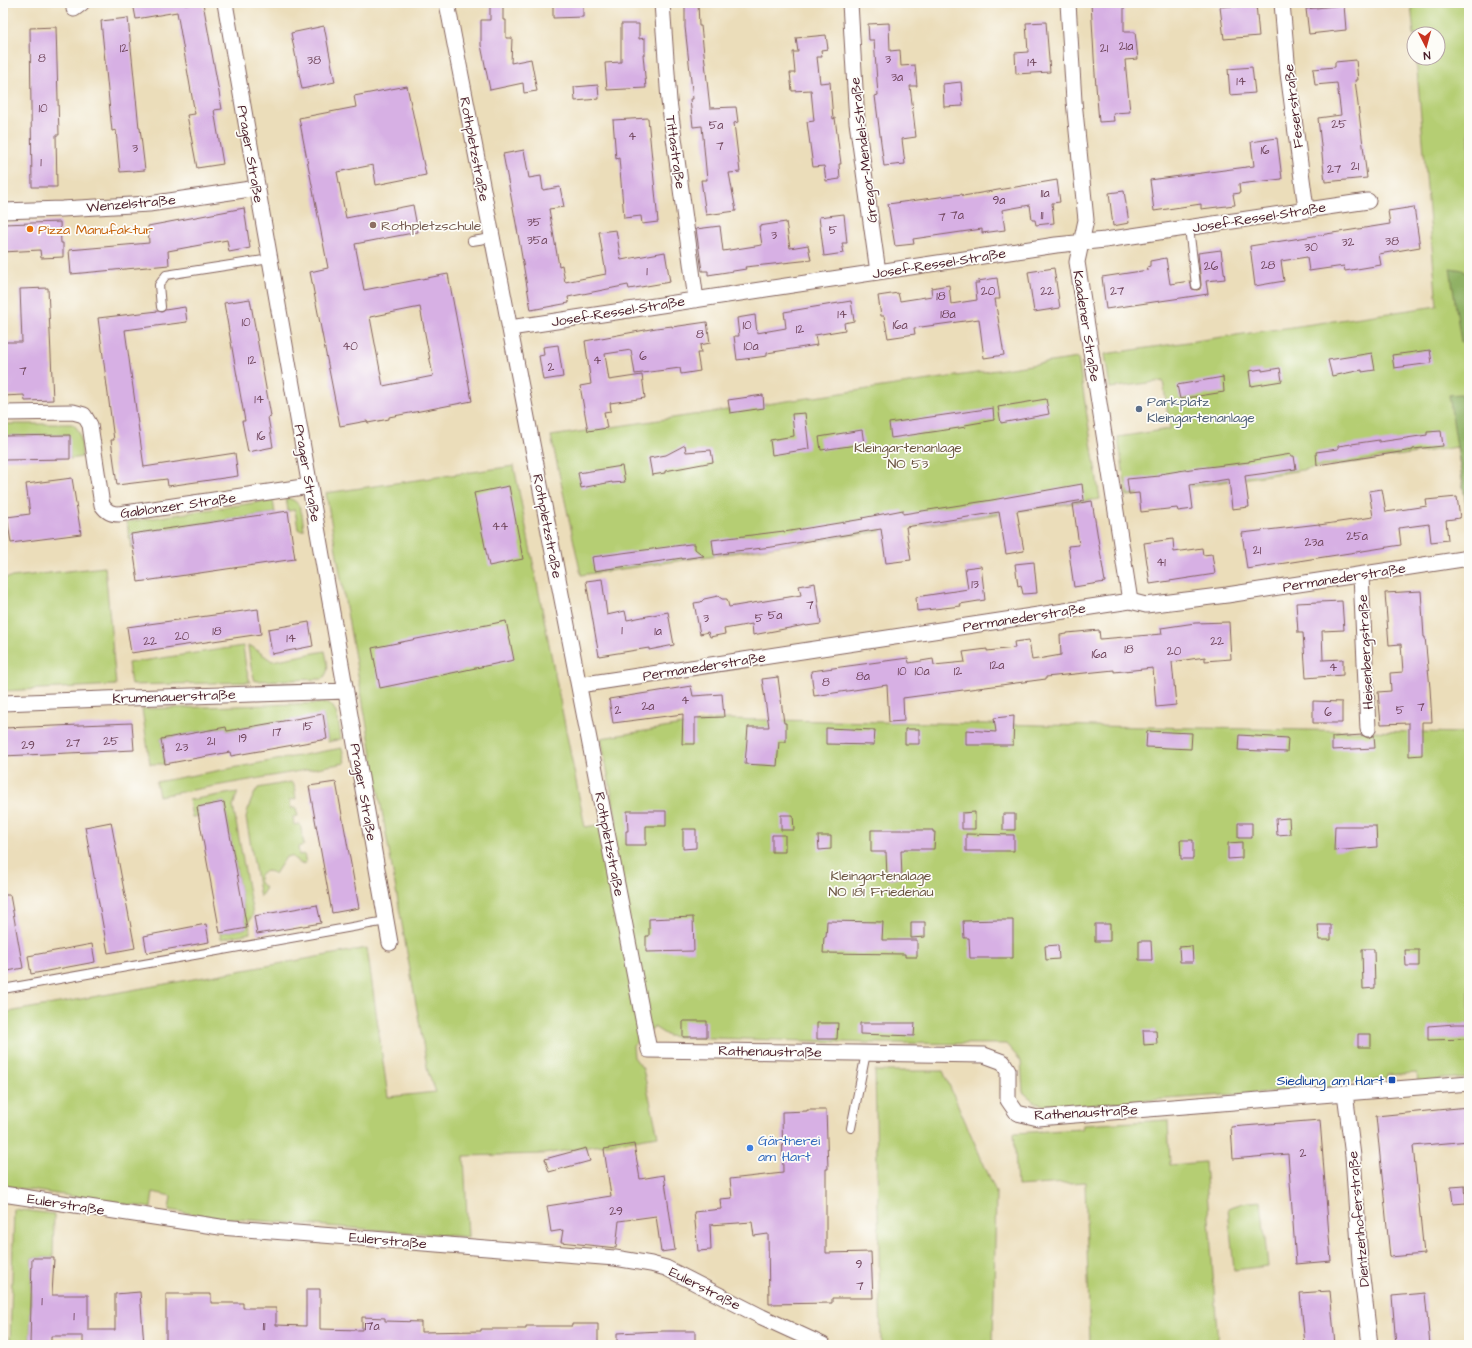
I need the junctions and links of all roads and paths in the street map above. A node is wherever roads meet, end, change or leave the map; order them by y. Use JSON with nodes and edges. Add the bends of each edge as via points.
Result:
{"nodes":[{"id":1,"x":225,"y":3,"type":"edge"},
{"id":2,"x":447,"y":3,"type":"edge"},
{"id":3,"x":662,"y":3,"type":"edge"},
{"id":4,"x":850,"y":3,"type":"edge"},
{"id":5,"x":1068,"y":3,"type":"edge"},
{"id":6,"x":1282,"y":3,"type":"edge"},
{"id":7,"x":257,"y":188,"type":"junction"},
{"id":8,"x":1368,"y":201,"type":"dead end"},
{"id":9,"x":1306,"y":209,"type":"junction"},
{"id":10,"x":3,"y":211,"type":"edge"},
{"id":11,"x":1189,"y":228,"type":"junction"},
{"id":12,"x":492,"y":238,"type":"junction"},
{"id":13,"x":472,"y":242,"type":"dead end"},
{"id":14,"x":1082,"y":243,"type":"junction"},
{"id":15,"x":270,"y":259,"type":"junction"},
{"id":16,"x":878,"y":272,"type":"junction"},
{"id":17,"x":1196,"y":285,"type":"dead end"},
{"id":18,"x":696,"y":300,"type":"junction"},
{"id":19,"x":161,"y":307,"type":"dead end"},
{"id":20,"x":510,"y":328,"type":"junction"},
{"id":21,"x":3,"y":413,"type":"edge"},
{"id":22,"x":310,"y":486,"type":"junction"},
{"id":23,"x":1469,"y":558,"type":"edge"},
{"id":24,"x":1361,"y":575,"type":"junction"},
{"id":25,"x":1130,"y":601,"type":"junction"},
{"id":26,"x":579,"y":685,"type":"junction"},
{"id":27,"x":346,"y":691,"type":"junction"},
{"id":28,"x":3,"y":703,"type":"edge"},
{"id":29,"x":1368,"y":728,"type":"dead end"},
{"id":30,"x":386,"y":921,"type":"junction"},
{"id":31,"x":390,"y":943,"type":"dead end"},
{"id":32,"x":3,"y":989,"type":"edge"},
{"id":33,"x":649,"y":1050,"type":"joint"},
{"id":34,"x":866,"y":1053,"type":"junction"},
{"id":35,"x":1469,"y":1083,"type":"edge"},
{"id":36,"x":1345,"y":1093,"type":"junction"},
{"id":37,"x":851,"y":1128,"type":"dead end"},
{"id":38,"x":3,"y":1194,"type":"edge"},
{"id":39,"x":823,"y":1345,"type":"edge"},
{"id":40,"x":1370,"y":1345,"type":"edge"}],
"edges":[{"from":1,"to":7,"type":"street","name":"Prager Straße"},
{"from":2,"to":12,"type":"street","name":"Rothpletzstraße"},
{"from":3,"to":18,"type":"street","name":"Tittastraße","via":[[669,101]]},
{"from":4,"to":16,"type":"street","name":"Gregor-Mendel-Straße","via":[[857,122]]},
{"from":5,"to":14,"type":"street","name":"Kaadener Straße","via":[[1074,101],[1086,220]]},
{"from":6,"to":9,"type":"street","name":"Feserstraße","via":[[1288,73]]},
{"from":7,"to":10,"type":"street","name":"Wenzelstraße","via":[[149,204]]},
{"from":7,"to":15,"type":"street","name":"Prager Straße"},
{"from":8,"to":9,"type":"street","name":"Josef-Ressel-Straße"},
{"from":9,"to":11,"type":"street","name":"Josef-Ressel-Straße"},
{"from":11,"to":14,"type":"street","name":"Josef-Ressel-Straße"},
{"from":11,"to":17,"type":"lane"},
{"from":12,"to":13,"type":"lane"},
{"from":12,"to":20,"type":"street","name":"Rothpletzstraße"},
{"from":14,"to":16,"type":"street","name":"Josef-Ressel-Straße"},
{"from":14,"to":25,"type":"street","name":"Kaadener Straße","via":[[1077,262]]},
{"from":15,"to":19,"type":"lane","via":[[166,275],[159,285]]},
{"from":15,"to":22,"type":"street","name":"Prager Straße"},
{"from":16,"to":18,"type":"street","name":"Josef-Ressel-Straße"},
{"from":18,"to":20,"type":"street","name":"Josef-Ressel-Straße"},
{"from":20,"to":26,"type":"street","name":"Rothpletzstraße"},
{"from":21,"to":22,"type":"street","name":"Gablonzer Straße","via":[[73,412],[84,415],[90,425],[102,505],[112,514]]},
{"from":22,"to":27,"type":"street","name":"Prager Straße"},
{"from":23,"to":24,"type":"street","name":"Permanederstraße"},
{"from":24,"to":25,"type":"street","name":"Permanederstraße","via":[[1146,605]]},
{"from":24,"to":29,"type":"street","name":"Heisenbergstraße"},
{"from":25,"to":26,"type":"street","name":"Permanederstraße"},
{"from":26,"to":33,"type":"street","name":"Rothpletzstraße"},
{"from":27,"to":28,"type":"street","name":"Krumenauerstraße"},
{"from":27,"to":30,"type":"street","name":"Prager Straße"},
{"from":30,"to":31,"type":"street","name":"Prager Straße"},
{"from":30,"to":32,"type":"lane"},
{"from":33,"to":34,"type":"street","name":"Rathenaustraße"},
{"from":34,"to":36,"type":"street","name":"Rathenaustraße","via":[[984,1055],[1003,1062],[1008,1070],[1008,1100],[1017,1113],[1038,1118]]},
{"from":34,"to":37,"type":"lane"},
{"from":35,"to":36,"type":"street","name":"Rathenaustraße"},
{"from":36,"to":40,"type":"street","name":"Dientzenhoferstraße"},
{"from":38,"to":39,"type":"street","name":"Eulerstraße","via":[[220,1227],[615,1258],[651,1264],[681,1274],[762,1317]]}]}
